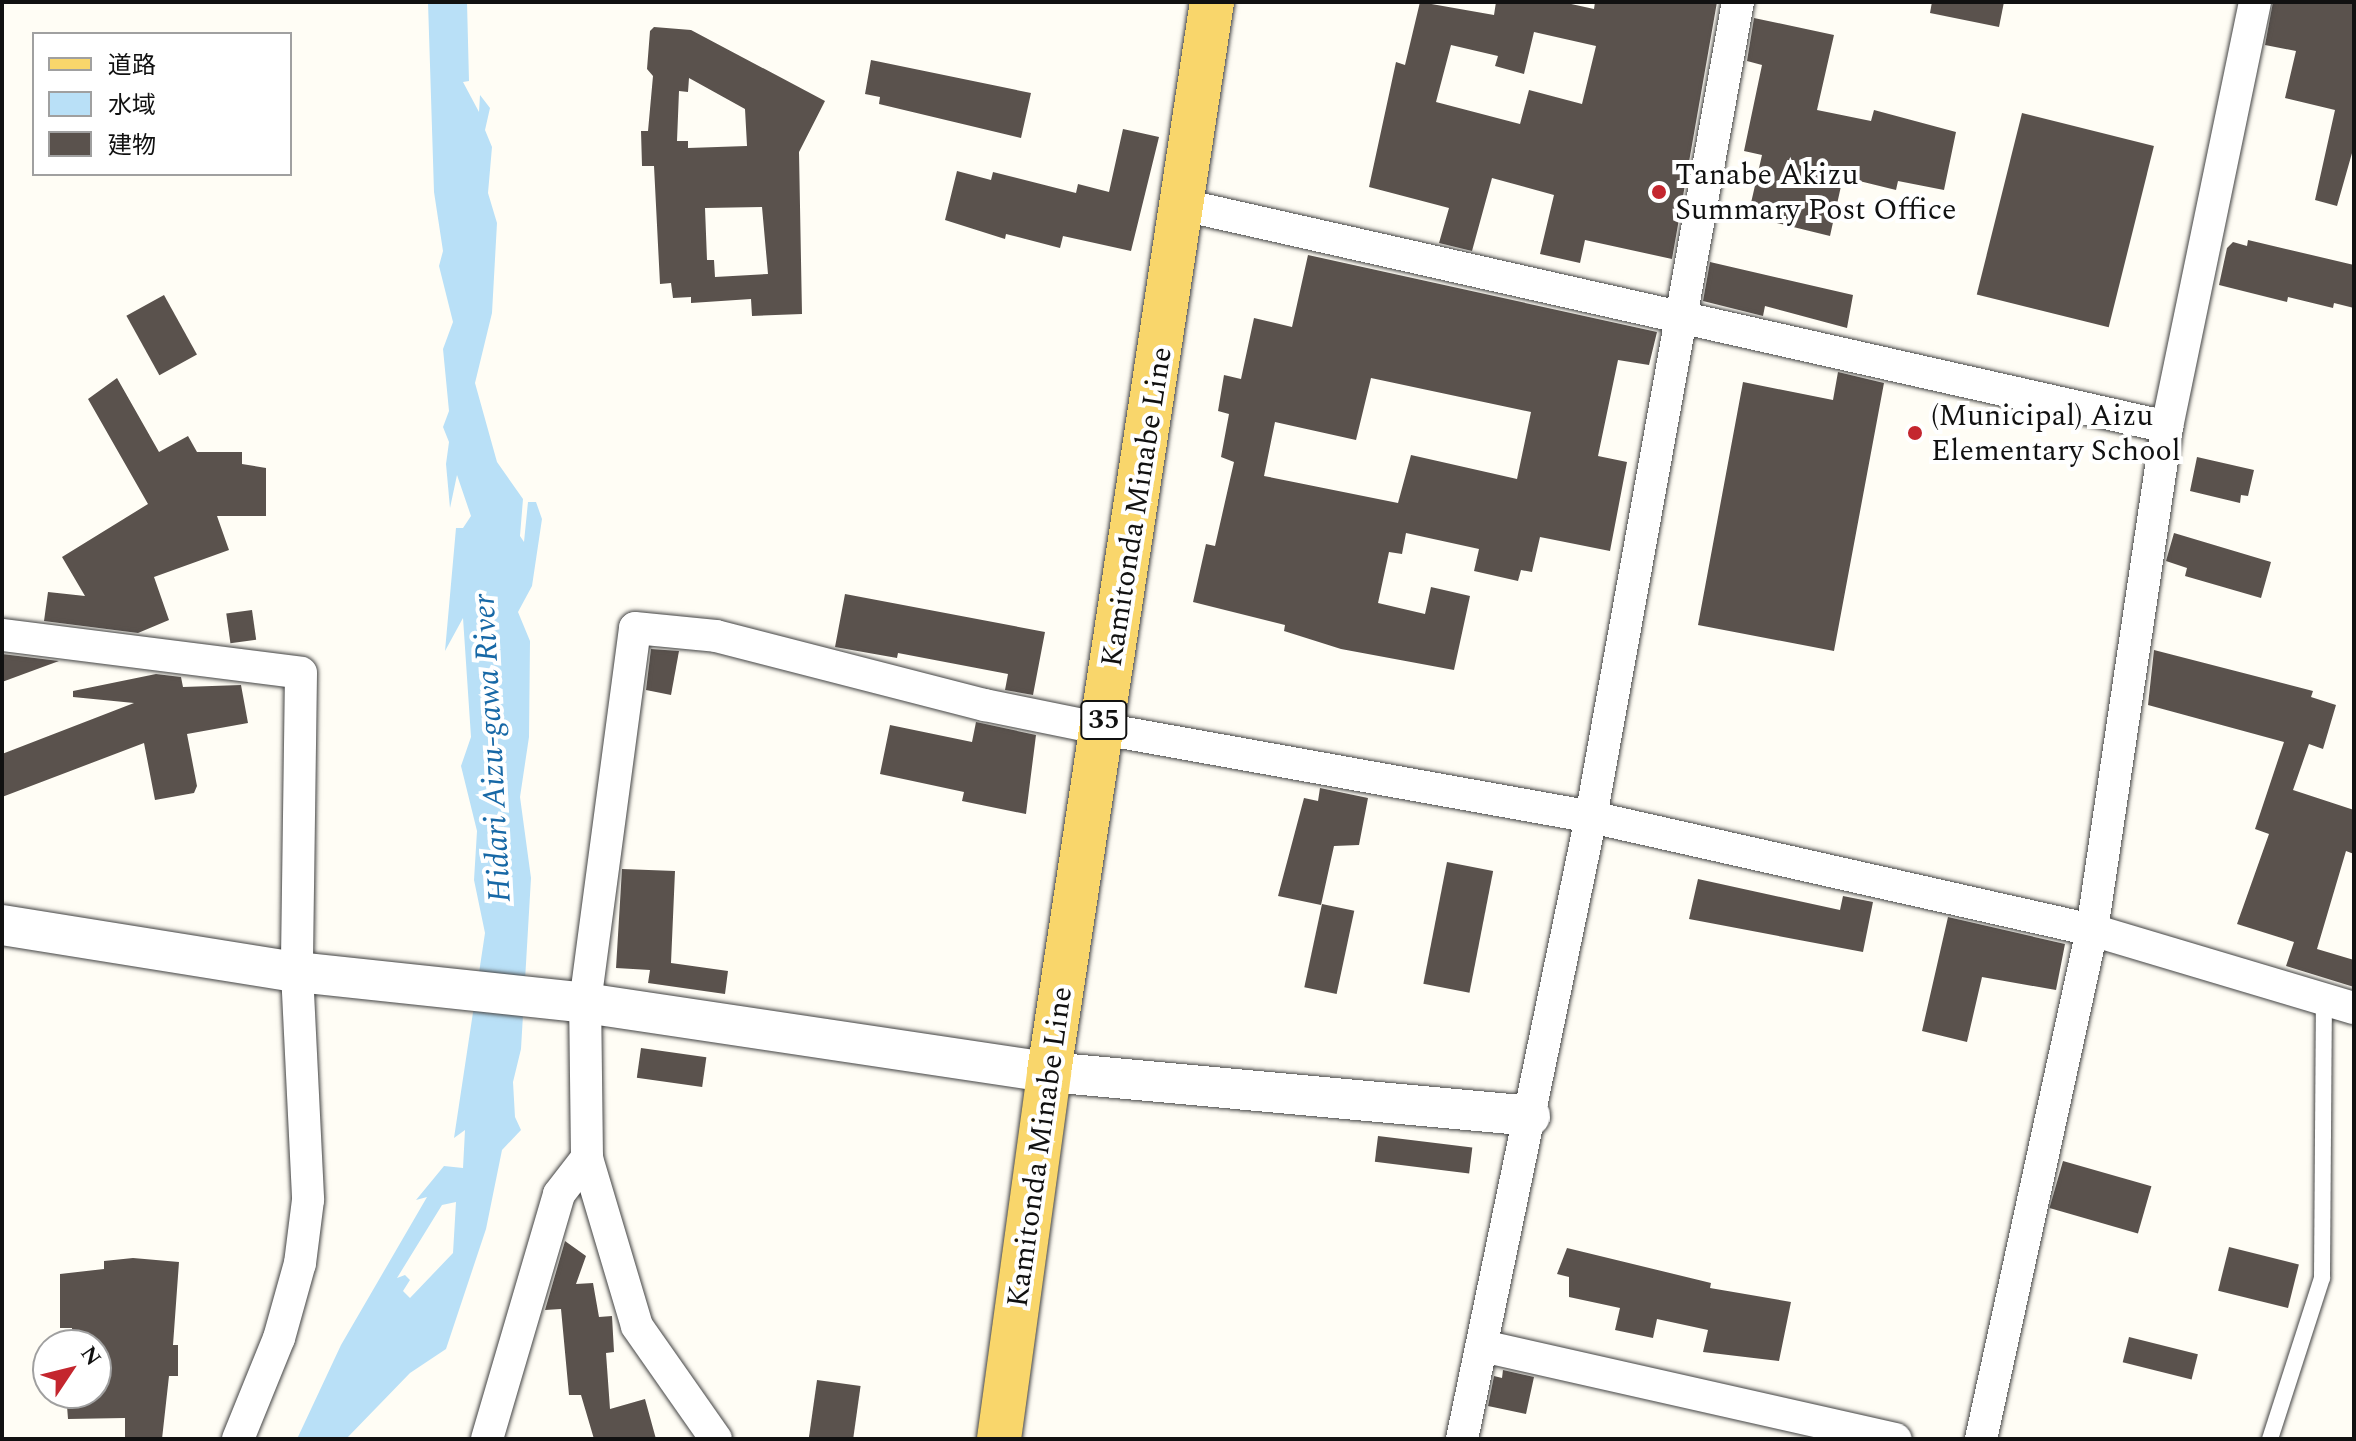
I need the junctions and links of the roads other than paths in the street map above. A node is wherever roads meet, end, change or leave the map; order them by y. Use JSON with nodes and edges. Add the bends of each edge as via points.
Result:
{"nodes":[{"id":1,"x":1212,"y":2,"type":"edge"},
{"id":2,"x":1738,"y":2,"type":"edge"},
{"id":3,"x":2255,"y":2,"type":"edge"},
{"id":4,"x":1183,"y":205,"type":"junction"},
{"id":5,"x":1679,"y":318,"type":"junction"},
{"id":6,"x":2167,"y":427,"type":"junction"},
{"id":7,"x":2,"y":635,"type":"edge"},
{"id":8,"x":1103,"y":729,"type":"junction"},
{"id":9,"x":1591,"y":817,"type":"junction"},
{"id":10,"x":2,"y":925,"type":"edge"},
{"id":11,"x":2092,"y":930,"type":"junction"},
{"id":12,"x":297,"y":972,"type":"junction"},
{"id":13,"x":585,"y":1003,"type":"junction"},
{"id":14,"x":2339,"y":1003,"type":"edge"},
{"id":15,"x":1049,"y":1072,"type":"junction"},
{"id":16,"x":1530,"y":1116,"type":"junction"},
{"id":17,"x":587,"y":1158,"type":"junction"},
{"id":18,"x":1482,"y":1346,"type":"junction"},
{"id":19,"x":238,"y":1439,"type":"edge"},
{"id":20,"x":487,"y":1439,"type":"edge"},
{"id":21,"x":716,"y":1439,"type":"edge"},
{"id":22,"x":999,"y":1439,"type":"edge"},
{"id":23,"x":1462,"y":1439,"type":"edge"},
{"id":24,"x":1896,"y":1439,"type":"edge"},
{"id":25,"x":1981,"y":1439,"type":"edge"},
{"id":26,"x":2270,"y":1439,"type":"edge"}],
"edges":[{"from":1,"to":4,"type":"main road","name":"Kamitonda Minabe Line","number":"35"},
{"from":2,"to":5,"type":"street"},
{"from":3,"to":6,"type":"street"},
{"from":4,"to":5,"type":"street"},
{"from":4,"to":8,"type":"main road","name":"Kamitonda Minabe Line","number":"35"},
{"from":5,"to":6,"type":"street"},
{"from":5,"to":9,"type":"street"},
{"from":6,"to":11,"type":"street"},
{"from":7,"to":12,"type":"street","via":[[301,673]]},
{"from":8,"to":9,"type":"street"},
{"from":8,"to":13,"type":"street","via":[[985,705],[716,636],[635,628]]},
{"from":8,"to":15,"type":"main road","name":"Kamitonda Minabe Line","number":"35"},
{"from":9,"to":11,"type":"street"},
{"from":9,"to":16,"type":"street"},
{"from":10,"to":12,"type":"street"},
{"from":11,"to":14,"type":"street"},
{"from":11,"to":25,"type":"street"},
{"from":12,"to":13,"type":"street"},
{"from":12,"to":19,"type":"street","via":[[308,1200],[279,1338]]},
{"from":13,"to":15,"type":"street"},
{"from":13,"to":17,"type":"street"},
{"from":14,"to":26,"type":"lane","via":[[2322,1278]]},
{"from":15,"to":16,"type":"street"},
{"from":15,"to":22,"type":"main road","name":"Kamitonda Minabe Line","number":"35"},
{"from":16,"to":18,"type":"street"},
{"from":17,"to":20,"type":"street","via":[[559,1194]]},
{"from":17,"to":21,"type":"street","via":[[637,1326]]},
{"from":18,"to":23,"type":"street"},
{"from":18,"to":24,"type":"street"}]}
